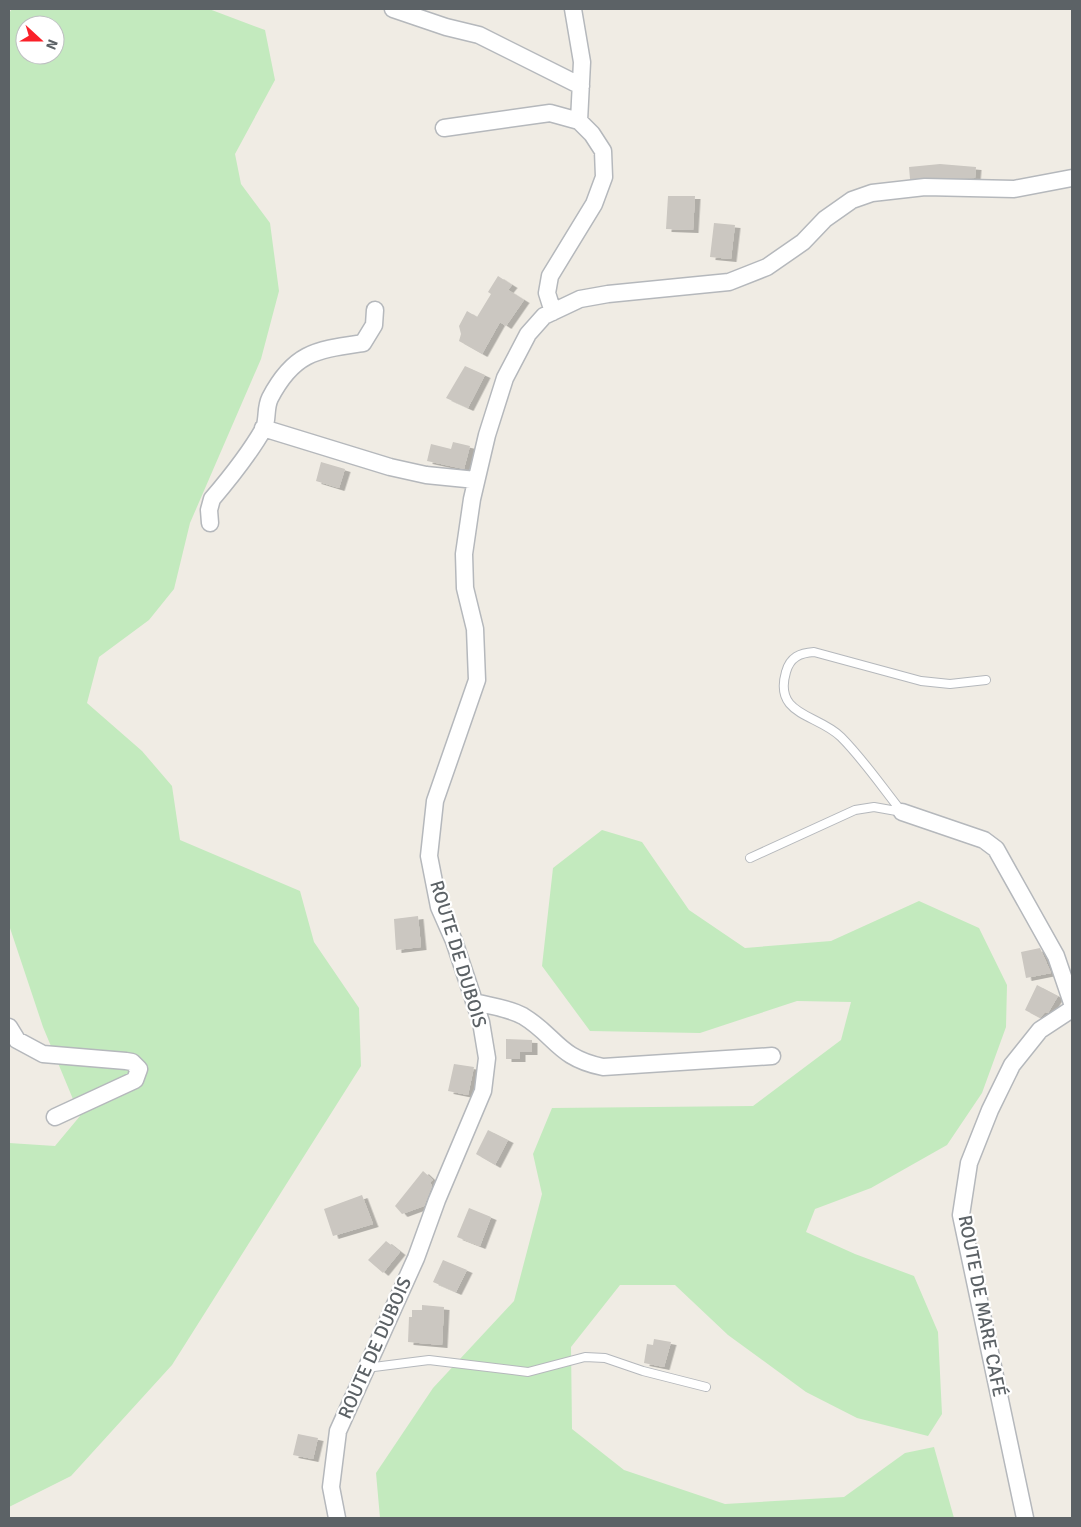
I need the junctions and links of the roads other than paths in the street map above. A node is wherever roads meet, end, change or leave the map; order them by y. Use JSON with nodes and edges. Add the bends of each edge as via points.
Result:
{"nodes":[{"id":1,"x":393,"y":9,"type":"edge"},
{"id":2,"x":573,"y":9,"type":"edge"},
{"id":3,"x":581,"y":86,"type":"junction"},
{"id":4,"x":579,"y":121,"type":"junction"},
{"id":5,"x":444,"y":128,"type":"dead end"},
{"id":6,"x":1072,"y":178,"type":"edge"},
{"id":7,"x":375,"y":310,"type":"dead end"},
{"id":8,"x":553,"y":312,"type":"junction"},
{"id":9,"x":263,"y":428,"type":"junction"},
{"id":10,"x":476,"y":480,"type":"junction"},
{"id":11,"x":210,"y":523,"type":"dead end"},
{"id":12,"x":986,"y":680,"type":"dead end"},
{"id":13,"x":902,"y":812,"type":"junction"},
{"id":14,"x":750,"y":858,"type":"dead end"},
{"id":15,"x":474,"y":1002,"type":"junction"},
{"id":16,"x":1072,"y":1003,"type":"edge"},
{"id":17,"x":1072,"y":1010,"type":"edge"},
{"id":18,"x":9,"y":1027,"type":"edge"},
{"id":19,"x":772,"y":1056,"type":"dead end"},
{"id":20,"x":55,"y":1117,"type":"dead end"},
{"id":21,"x":366,"y":1368,"type":"junction"},
{"id":22,"x":706,"y":1387,"type":"dead end"},
{"id":23,"x":337,"y":1518,"type":"edge"},
{"id":24,"x":1025,"y":1518,"type":"edge"}],
"edges":[{"from":1,"to":3,"type":"street","via":[[480,36]]},
{"from":2,"to":3,"type":"street","via":[[582,62]]},
{"from":3,"to":4,"type":"street"},
{"from":4,"to":5,"type":"street","via":[[550,113]]},
{"from":4,"to":8,"type":"street","via":[[602,151],[604,177],[594,204],[550,276],[547,292]]},
{"from":6,"to":8,"type":"street","name":"ROUTE DE DUBOIS","via":[[1014,188],[925,187],[872,193],[852,200],[803,242],[767,267],[729,282],[608,294],[580,299]]},
{"from":7,"to":9,"type":"street","via":[[374,325],[363,343],[312,352],[288,371],[270,398]]},
{"from":8,"to":10,"type":"street","name":"ROUTE DE DUBOIS","via":[[544,316],[528,334],[505,378]]},
{"from":9,"to":10,"type":"street","via":[[390,468]]},
{"from":9,"to":11,"type":"street","via":[[212,499]]},
{"from":10,"to":15,"type":"street","name":"ROUTE DE DUBOIS","via":[[464,554],[466,588],[475,629],[477,680],[435,801],[429,856],[438,907],[454,940]]},
{"from":12,"to":13,"type":"lane","via":[[950,684],[921,681],[814,652],[799,653],[788,664],[782,683],[785,696],[795,710],[840,736]]},
{"from":13,"to":14,"type":"lane","via":[[874,807],[855,810]]},
{"from":13,"to":16,"type":"street","via":[[984,840],[996,849],[1056,956]]},
{"from":15,"to":19,"type":"street","via":[[520,1014],[562,1051],[587,1064],[602,1067]]},
{"from":15,"to":21,"type":"street","name":"ROUTE DE DUBOIS","via":[[481,1022],[486,1058],[483,1091],[416,1258]]},
{"from":17,"to":24,"type":"street","name":"ROUTE DE MARE CAFÉ","via":[[1040,1030],[1012,1065],[969,1162],[961,1216]]},
{"from":18,"to":20,"type":"street","via":[[17,1040],[43,1054],[126,1061],[139,1069],[135,1080]]},
{"from":21,"to":22,"type":"lane","via":[[429,1360],[528,1372],[585,1357],[605,1358]]},
{"from":21,"to":23,"type":"street","name":"ROUTE DE DUBOIS","via":[[338,1431],[331,1487]]}]}
